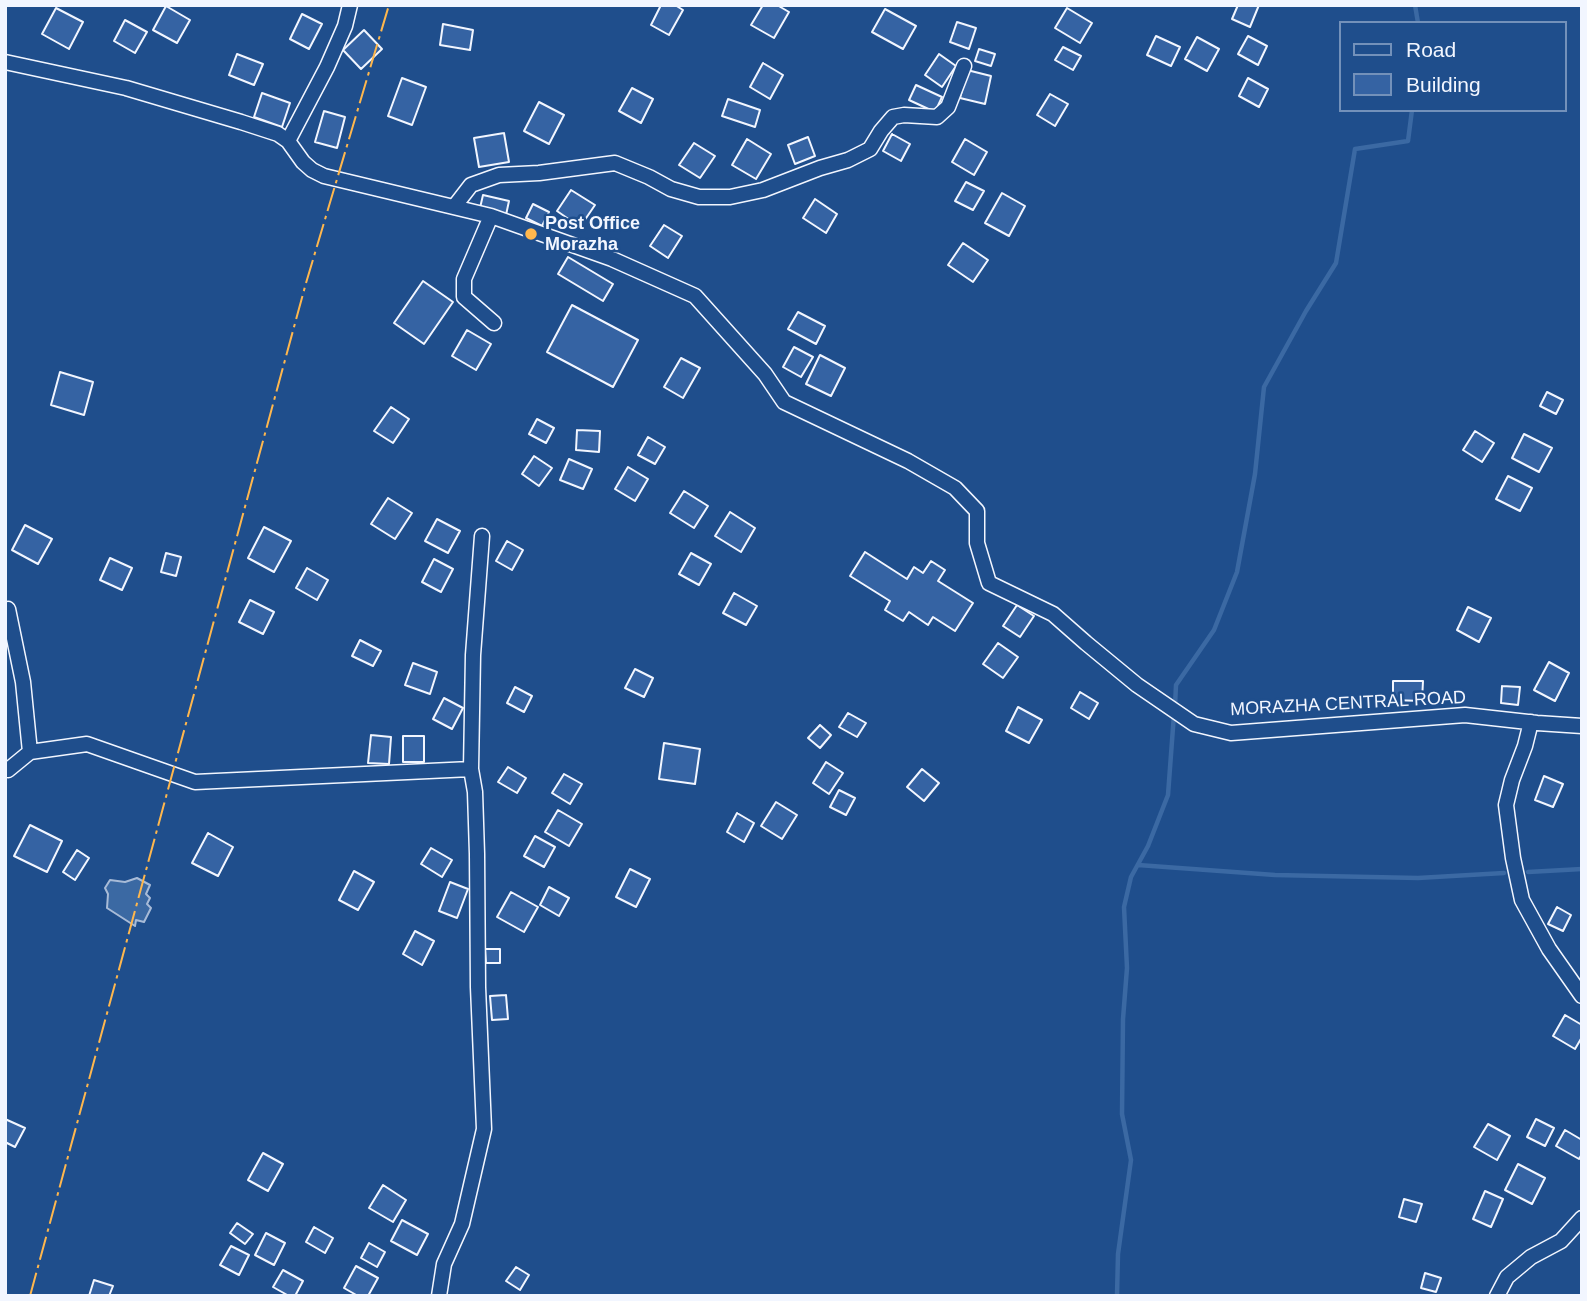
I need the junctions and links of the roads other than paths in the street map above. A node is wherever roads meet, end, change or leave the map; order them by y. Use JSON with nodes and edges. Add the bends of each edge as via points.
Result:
{"nodes":[{"id":1,"x":350,"y":5,"type":"edge"},
{"id":2,"x":5,"y":62,"type":"edge"},
{"id":3,"x":964,"y":66,"type":"dead end"},
{"id":4,"x":288,"y":141,"type":"junction"},
{"id":5,"x":454,"y":207,"type":"junction"},
{"id":6,"x":491,"y":216,"type":"junction"},
{"id":7,"x":494,"y":323,"type":"dead end"},
{"id":8,"x":482,"y":536,"type":"dead end"},
{"id":9,"x":8,"y":609,"type":"dead end"},
{"id":10,"x":1531,"y":722,"type":"junction"},
{"id":11,"x":1582,"y":726,"type":"edge"},
{"id":12,"x":30,"y":752,"type":"junction"},
{"id":13,"x":5,"y":769,"type":"edge"},
{"id":14,"x":471,"y":769,"type":"junction"},
{"id":15,"x":1582,"y":996,"type":"edge"},
{"id":16,"x":1582,"y":1218,"type":"edge"},
{"id":17,"x":439,"y":1296,"type":"edge"},
{"id":18,"x":1497,"y":1296,"type":"edge"}],
"edges":[{"from":1,"to":4,"type":"street","via":[[327,67]]},
{"from":2,"to":4,"type":"street","via":[[126,88],[278,134]]},
{"from":3,"to":5,"type":"street","via":[[948,107],[937,117],[892,117],[870,149],[763,191],[699,197],[671,190],[615,163],[499,175],[471,185]]},
{"from":4,"to":5,"type":"street","name":"MORAZHA CENTRAL ROAD","via":[[303,162],[324,176]]},
{"from":5,"to":6,"type":"street","name":"MORAZHA CENTRAL ROAD"},
{"from":6,"to":7,"type":"street","via":[[464,279],[464,297]]},
{"from":6,"to":10,"type":"street","name":"MORAZHA CENTRAL ROAD","via":[[612,259],[695,296],[784,402],[955,488],[977,511],[977,543],[989,583],[1053,614],[1137,685],[1194,724],[1231,733],[1465,715]]},
{"from":8,"to":14,"type":"street"},
{"from":9,"to":12,"type":"street","via":[[23,682]]},
{"from":10,"to":11,"type":"street","name":"MORAZHA CENTRAL ROAD"},
{"from":10,"to":15,"type":"street","via":[[1506,805],[1515,868],[1522,900]]},
{"from":12,"to":13,"type":"street"},
{"from":12,"to":14,"type":"street","via":[[88,744],[194,782]]},
{"from":14,"to":17,"type":"street","via":[[484,1129]]},
{"from":16,"to":18,"type":"street","via":[[1561,1241],[1507,1277]]}]}
